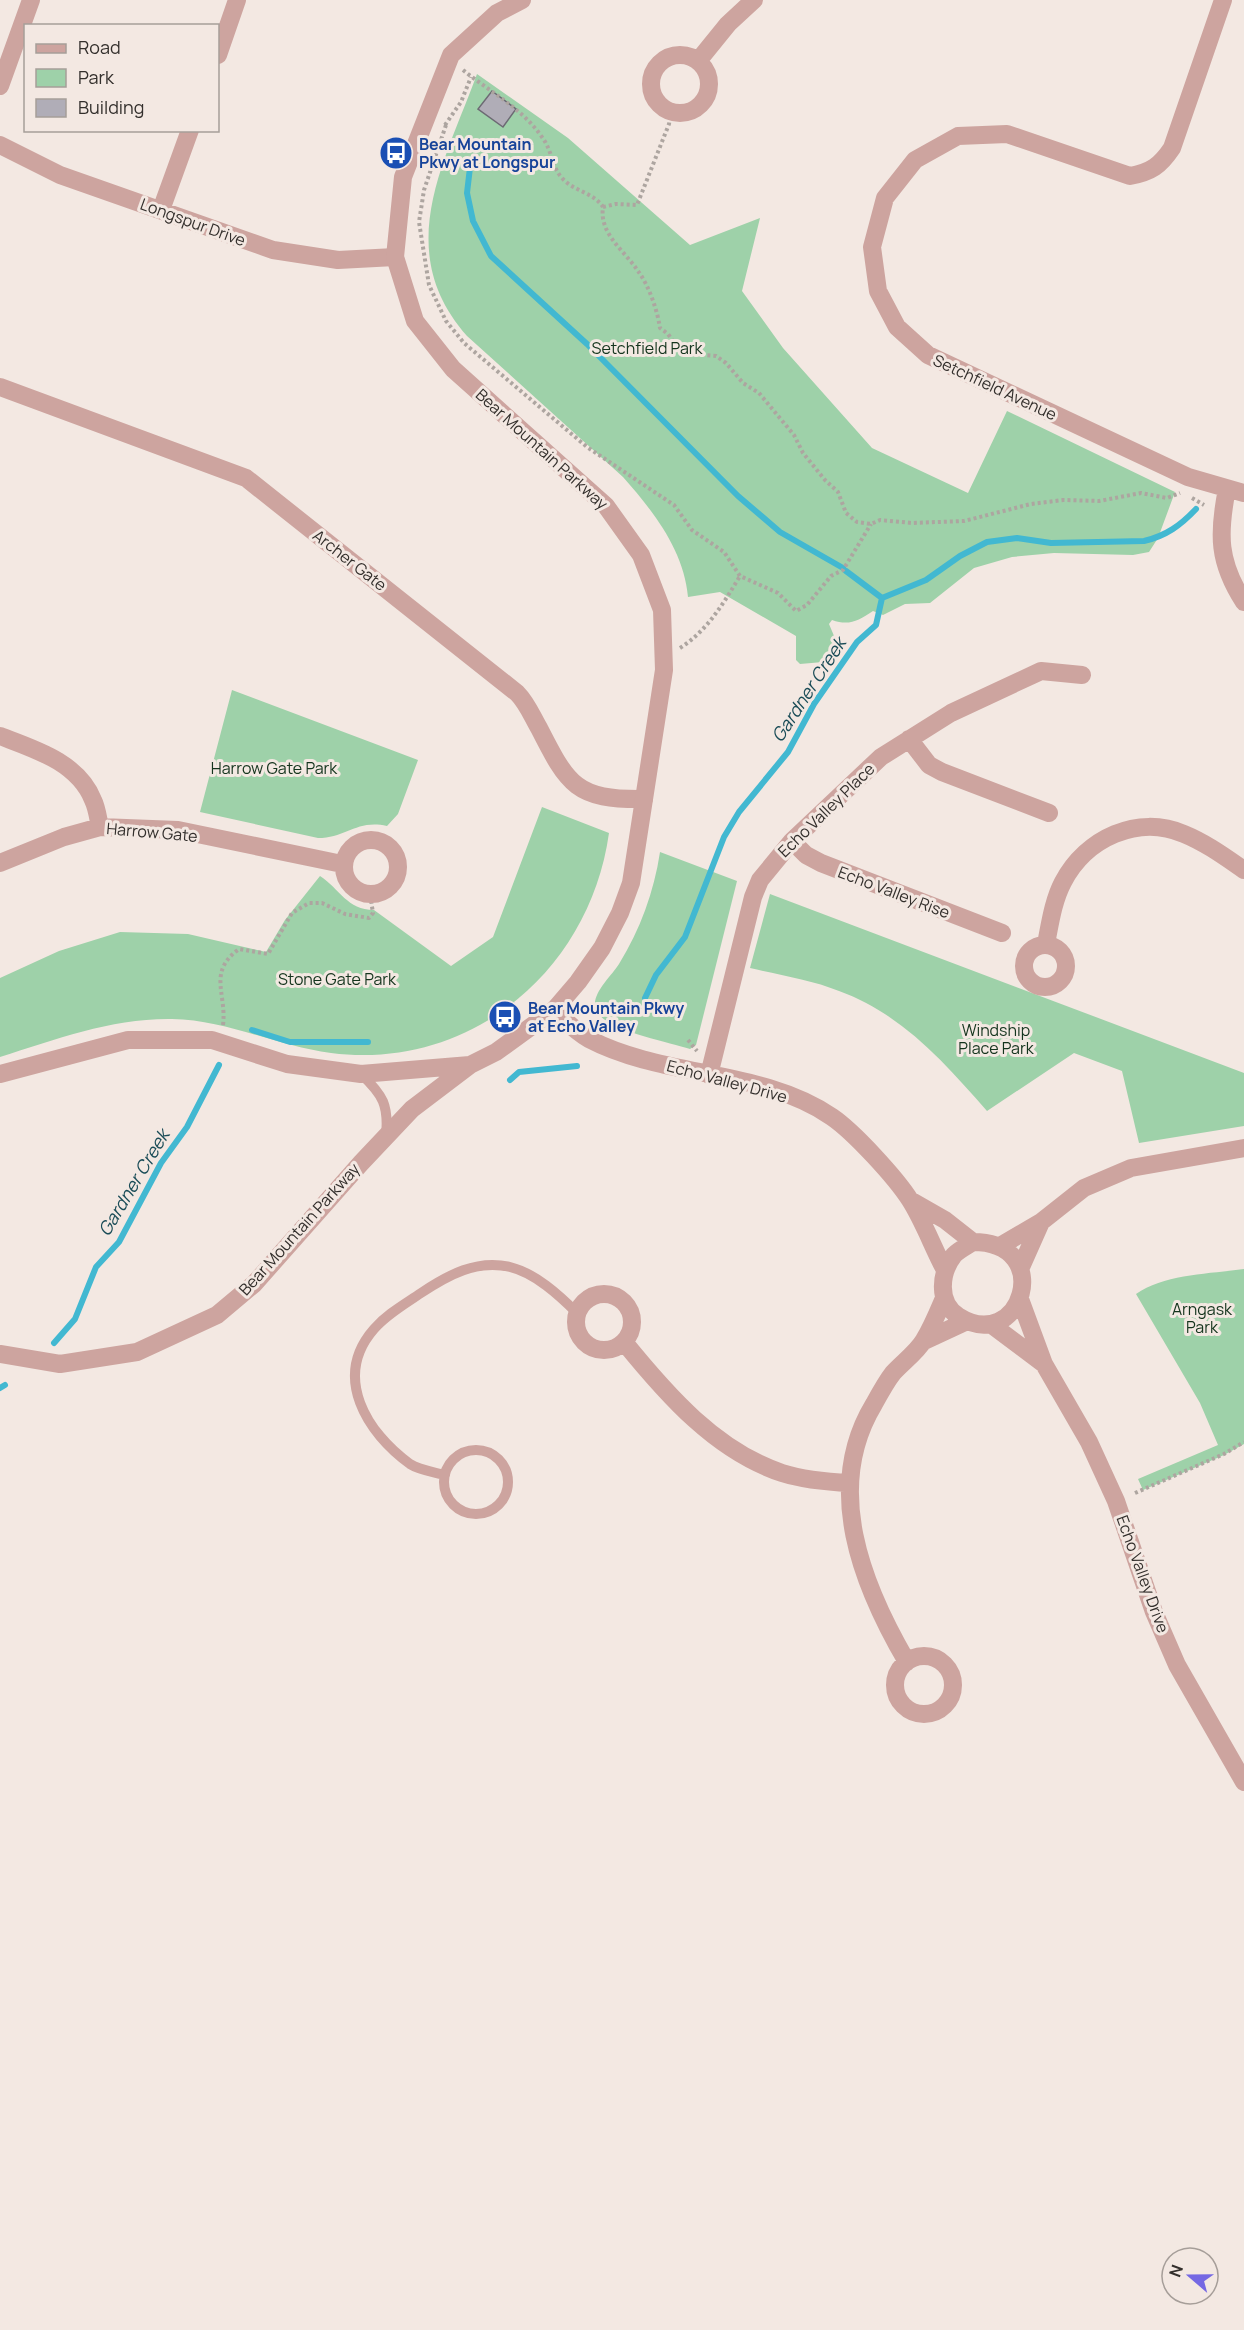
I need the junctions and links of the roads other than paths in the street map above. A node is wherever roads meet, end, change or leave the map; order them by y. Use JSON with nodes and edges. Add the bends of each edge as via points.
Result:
{"nodes":[{"id":1,"x":31,"y":0,"type":"edge"},
{"id":2,"x":237,"y":0,"type":"edge"},
{"id":3,"x":522,"y":0,"type":"edge"},
{"id":4,"x":754,"y":0,"type":"edge"},
{"id":5,"x":1223,"y":0,"type":"edge"},
{"id":6,"x":219,"y":52,"type":"edge"},
{"id":7,"x":698,"y":61,"type":"junction"},
{"id":8,"x":0,"y":86,"type":"edge"},
{"id":9,"x":189,"y":132,"type":"edge"},
{"id":10,"x":0,"y":145,"type":"edge"},
{"id":11,"x":161,"y":210,"type":"junction"},
{"id":12,"x":395,"y":257,"type":"junction"},
{"id":13,"x":0,"y":387,"type":"edge"},
{"id":14,"x":1236,"y":491,"type":"edge"},
{"id":15,"x":1244,"y":602,"type":"edge"},
{"id":16,"x":1082,"y":675,"type":"dead end"},
{"id":17,"x":0,"y":736,"type":"edge"},
{"id":18,"x":909,"y":739,"type":"junction"},
{"id":19,"x":644,"y":799,"type":"junction"},
{"id":20,"x":1049,"y":813,"type":"dead end"},
{"id":21,"x":100,"y":827,"type":"junction"},
{"id":22,"x":792,"y":840,"type":"junction"},
{"id":23,"x":0,"y":863,"type":"edge"},
{"id":24,"x":342,"y":864,"type":"junction"},
{"id":25,"x":1244,"y":870,"type":"edge"},
{"id":26,"x":1002,"y":933,"type":"dead end"},
{"id":27,"x":1046,"y":944,"type":"dead end"},
{"id":28,"x":554,"y":1010,"type":"junction"},
{"id":29,"x":470,"y":1065,"type":"junction"},
{"id":30,"x":0,"y":1074,"type":"edge"},
{"id":31,"x":361,"y":1074,"type":"junction"},
{"id":32,"x":709,"y":1075,"type":"junction"},
{"id":33,"x":386,"y":1136,"type":"junction"},
{"id":34,"x":1244,"y":1148,"type":"edge"},
{"id":35,"x":910,"y":1200,"type":"junction"},
{"id":36,"x":1041,"y":1222,"type":"junction"},
{"id":37,"x":973,"y":1242,"type":"junction"},
{"id":38,"x":1000,"y":1246,"type":"junction"},
{"id":39,"x":1021,"y":1268,"type":"junction"},
{"id":40,"x":945,"y":1270,"type":"junction"},
{"id":41,"x":944,"y":1299,"type":"junction"},
{"id":42,"x":1020,"y":1299,"type":"junction"},
{"id":43,"x":577,"y":1313,"type":"junction"},
{"id":44,"x":967,"y":1322,"type":"junction"},
{"id":45,"x":992,"y":1325,"type":"junction"},
{"id":46,"x":924,"y":1341,"type":"junction"},
{"id":47,"x":624,"y":1342,"type":"junction"},
{"id":48,"x":0,"y":1354,"type":"edge"},
{"id":49,"x":1044,"y":1364,"type":"junction"},
{"id":50,"x":445,"y":1475,"type":"junction"},
{"id":51,"x":850,"y":1483,"type":"junction"},
{"id":52,"x":907,"y":1662,"type":"dead end"},
{"id":53,"x":1244,"y":1782,"type":"edge"}],
"edges":[{"from":1,"to":8,"type":"street"},
{"from":2,"to":6,"type":"street"},
{"from":3,"to":12,"type":"street","name":"Bear Mountain Parkway","via":[[497,13],[451,55],[403,177]]},
{"from":4,"to":7,"type":"street"},
{"from":5,"to":14,"type":"street","name":"Setchfield Avenue","via":[[1172,148],[1162,164],[1148,173],[1130,176],[1007,134],[958,136],[915,160],[885,198],[872,247],[878,291],[897,327],[928,355],[1188,477]]},
{"from":7,"to":7,"type":"street","via":[[709,81],[703,103],[682,113],[661,106],[651,86],[658,65],[677,55]]},
{"from":9,"to":11,"type":"street"},
{"from":10,"to":11,"type":"street","name":"Longspur Drive","via":[[60,175]]},
{"from":11,"to":12,"type":"street","name":"Longspur Drive","via":[[273,250],[305,257]]},
{"from":12,"to":19,"type":"street","name":"Bear Mountain Parkway","via":[[415,321],[453,369],[606,506],[641,555],[662,610],[664,658]]},
{"from":13,"to":19,"type":"street","name":"Archer Gate","via":[[246,478],[517,693],[559,769],[578,788],[604,797]]},
{"from":14,"to":15,"type":"street","via":[[1221,522],[1221,544],[1225,567]]},
{"from":16,"to":18,"type":"street","name":"Echo Valley Place","via":[[1041,671],[951,712]]},
{"from":17,"to":21,"type":"street","via":[[52,757],[76,775],[93,798]]},
{"from":18,"to":20,"type":"street","via":[[929,765],[942,772]]},
{"from":18,"to":22,"type":"street","name":"Echo Valley Place","via":[[881,757]]},
{"from":19,"to":28,"type":"street","name":"Bear Mountain Parkway","via":[[631,883],[620,913],[602,948]]},
{"from":21,"to":23,"type":"street","name":"Harrow Gate"},
{"from":21,"to":24,"type":"street","name":"Harrow Gate","via":[[178,830]]},
{"from":22,"to":26,"type":"street","name":"Echo Valley Rise","via":[[806,855],[821,863]]},
{"from":22,"to":32,"type":"street","name":"Echo Valley Place","via":[[760,880],[753,897]]},
{"from":24,"to":24,"type":"street","via":[[357,843],[379,840],[396,855],[398,877],[391,887],[370,894],[350,884]]},
{"from":25,"to":27,"type":"street","via":[[1206,845],[1172,830],[1139,826],[1116,832],[1078,860],[1062,883]]},
{"from":28,"to":29,"type":"street","name":"Bear Mountain Parkway","via":[[496,1052]]},
{"from":28,"to":32,"type":"street","name":"Echo Valley Drive","via":[[588,1038],[607,1047]]},
{"from":29,"to":31,"type":"street","name":"Bear Mountain Parkway"},
{"from":29,"to":33,"type":"street","name":"Bear Mountain Parkway","via":[[412,1109]]},
{"from":30,"to":31,"type":"street","name":"Bear Mountain Parkway","via":[[128,1040],[212,1040],[287,1064]]},
{"from":31,"to":33,"type":"lane","via":[[384,1101],[388,1115]]},
{"from":32,"to":35,"type":"street","name":"Echo Valley Drive","via":[[773,1090],[830,1116],[851,1132]]},
{"from":33,"to":48,"type":"street","name":"Bear Mountain Parkway","via":[[254,1284],[217,1315],[137,1352],[60,1364]]},
{"from":34,"to":36,"type":"street","via":[[1131,1168],[1084,1188]]},
{"from":35,"to":37,"type":"street","name":"Echo Valley Drive"},
{"from":35,"to":40,"type":"street","name":"Echo Valley Drive"},
{"from":36,"to":38,"type":"street"},
{"from":36,"to":39,"type":"street"},
{"from":37,"to":38,"type":"street"},
{"from":37,"to":40,"type":"street","via":[[955,1254]]},
{"from":38,"to":39,"type":"street"},
{"from":39,"to":42,"type":"street"},
{"from":40,"to":41,"type":"street"},
{"from":41,"to":44,"type":"street"},
{"from":41,"to":46,"type":"street"},
{"from":42,"to":45,"type":"street","via":[[1008,1316]]},
{"from":42,"to":49,"type":"street","name":"Echo Valley Drive"},
{"from":43,"to":47,"type":"street","via":[[578,1334],[593,1349],[614,1349]]},
{"from":43,"to":47,"type":"street","via":[[592,1296],[603,1293],[624,1301],[633,1322]]},
{"from":43,"to":50,"type":"lane","via":[[524,1271],[490,1265],[456,1271],[374,1329],[357,1364],[355,1385],[366,1419],[375,1433],[412,1466]]},
{"from":44,"to":45,"type":"street"},
{"from":44,"to":46,"type":"street"},
{"from":45,"to":49,"type":"street","name":"Echo Valley Drive"},
{"from":46,"to":51,"type":"street","via":[[891,1375],[872,1407],[858,1440]]},
{"from":47,"to":51,"type":"street","via":[[700,1424],[725,1444],[783,1473]]},
{"from":49,"to":53,"type":"street","name":"Echo Valley Drive","via":[[1089,1442],[1116,1501],[1154,1612],[1177,1665]]},
{"from":50,"to":50,"type":"lane","via":[[444,1488],[459,1510],[486,1513],[506,1496],[506,1469],[487,1451],[460,1453],[450,1462]]},
{"from":51,"to":52,"type":"street","via":[[856,1551],[889,1631]]}]}
